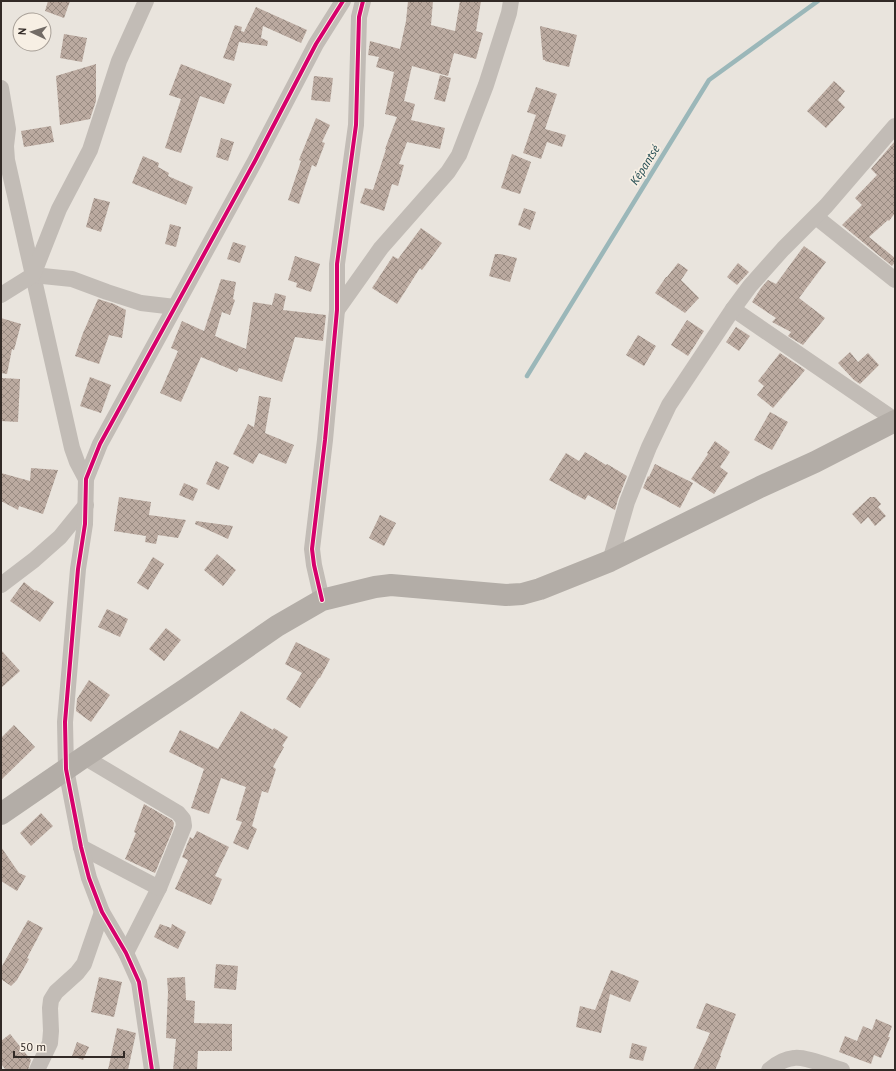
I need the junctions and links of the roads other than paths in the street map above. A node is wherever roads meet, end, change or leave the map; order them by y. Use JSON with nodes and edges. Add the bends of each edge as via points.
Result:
{"nodes":[{"id":1,"x":146,"y":1,"type":"edge"},
{"id":2,"x":344,"y":1,"type":"edge"},
{"id":3,"x":363,"y":1,"type":"edge"},
{"id":4,"x":511,"y":1,"type":"edge"},
{"id":5,"x":359,"y":17,"type":"junction"},
{"id":6,"x":1,"y":88,"type":"edge"},
{"id":7,"x":895,"y":126,"type":"edge"},
{"id":8,"x":816,"y":217,"type":"junction"},
{"id":9,"x":33,"y":275,"type":"junction"},
{"id":10,"x":895,"y":280,"type":"edge"},
{"id":11,"x":1,"y":295,"type":"edge"},
{"id":12,"x":175,"y":307,"type":"junction"},
{"id":13,"x":733,"y":309,"type":"junction"},
{"id":14,"x":336,"y":310,"type":"junction"},
{"id":15,"x":895,"y":421,"type":"edge"},
{"id":16,"x":86,"y":478,"type":"junction"},
{"id":17,"x":86,"y":505,"type":"junction"},
{"id":18,"x":610,"y":561,"type":"junction"},
{"id":19,"x":1,"y":584,"type":"edge"},
{"id":20,"x":322,"y":600,"type":"junction"},
{"id":21,"x":84,"y":757,"type":"junction"},
{"id":22,"x":66,"y":769,"type":"junction"},
{"id":23,"x":1,"y":814,"type":"edge"},
{"id":24,"x":81,"y":847,"type":"junction"},
{"id":25,"x":159,"y":888,"type":"junction"},
{"id":26,"x":102,"y":912,"type":"junction"},
{"id":27,"x":116,"y":937,"type":"junction"},
{"id":28,"x":92,"y":941,"type":"junction"},
{"id":29,"x":126,"y":953,"type":"junction"},
{"id":30,"x":37,"y":1070,"type":"edge"},
{"id":31,"x":152,"y":1070,"type":"edge"},
{"id":32,"x":769,"y":1070,"type":"edge"},
{"id":33,"x":842,"y":1070,"type":"edge"}],
"edges":[{"from":1,"to":9,"type":"street","via":[[119,61],[90,150],[59,209]]},
{"from":2,"to":5,"type":"street"},
{"from":2,"to":12,"type":"street","via":[[316,44]]},
{"from":3,"to":5,"type":"street"},
{"from":4,"to":14,"type":"street","via":[[486,85],[459,155],[448,172],[381,248]]},
{"from":5,"to":14,"type":"street","via":[[356,125],[337,264]]},
{"from":6,"to":9,"type":"street","via":[[8,129],[7,160]]},
{"from":7,"to":8,"type":"street"},
{"from":8,"to":10,"type":"street"},
{"from":8,"to":13,"type":"street","via":[[773,260]]},
{"from":9,"to":11,"type":"street"},
{"from":9,"to":12,"type":"street","via":[[72,279],[141,303]]},
{"from":9,"to":16,"type":"street","via":[[72,448]]},
{"from":12,"to":16,"type":"street","via":[[100,444]]},
{"from":13,"to":15,"type":"street"},
{"from":13,"to":18,"type":"street","via":[[669,405],[627,502]]},
{"from":14,"to":20,"type":"street","via":[[312,549]]},
{"from":15,"to":18,"type":"main road"},
{"from":16,"to":17,"type":"street"},
{"from":17,"to":19,"type":"street","via":[[60,537]]},
{"from":17,"to":22,"type":"street","via":[[65,722]]},
{"from":18,"to":20,"type":"main road","via":[[522,594],[506,595],[391,585]]},
{"from":20,"to":21,"type":"main road","via":[[277,626]]},
{"from":21,"to":22,"type":"main road"},
{"from":21,"to":25,"type":"street","via":[[183,818],[184,826]]},
{"from":22,"to":23,"type":"main road"},
{"from":22,"to":24,"type":"street"},
{"from":24,"to":25,"type":"street"},
{"from":24,"to":26,"type":"street"},
{"from":25,"to":29,"type":"street"},
{"from":26,"to":27,"type":"street"},
{"from":26,"to":28,"type":"street"},
{"from":27,"to":28,"type":"street"},
{"from":27,"to":29,"type":"street"},
{"from":28,"to":30,"type":"street","via":[[84,964],[51,1000],[50,1043]]},
{"from":29,"to":31,"type":"street","via":[[140,982]]},
{"from":32,"to":33,"type":"street","via":[[779,1062],[794,1057]]}]}
